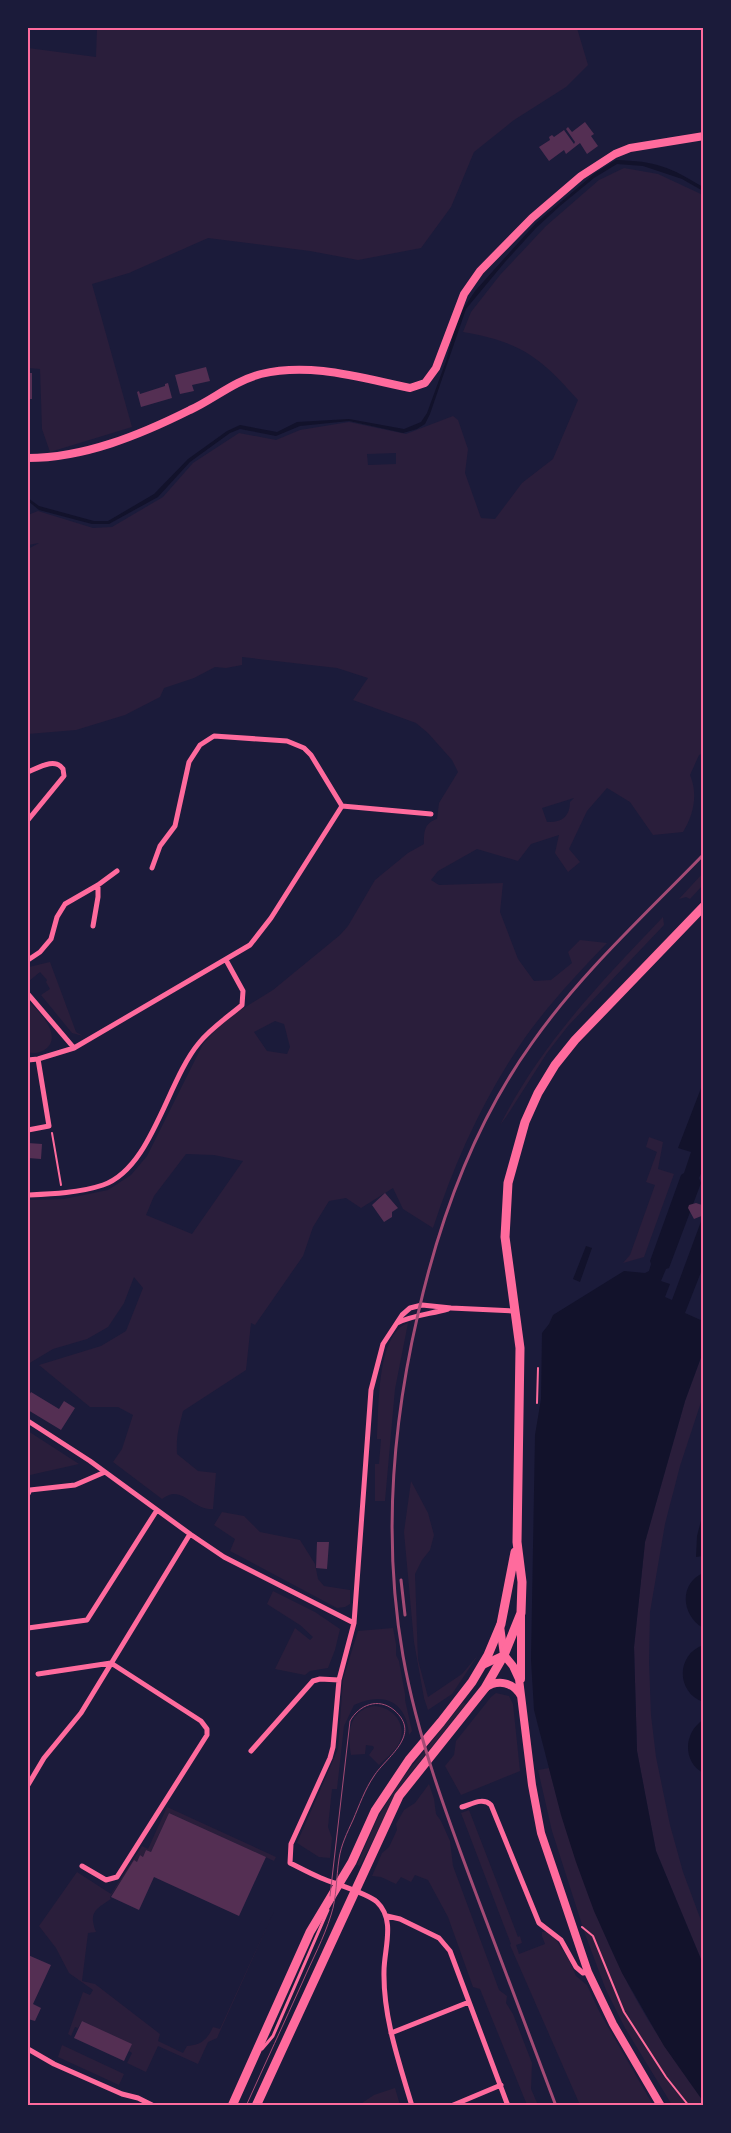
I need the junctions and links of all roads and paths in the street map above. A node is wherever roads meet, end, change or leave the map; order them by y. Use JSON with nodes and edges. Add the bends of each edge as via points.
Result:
{"nodes":[{"id":1,"x":704,"y":136,"type":"edge"},
{"id":2,"x":28,"y":458,"type":"edge"},
{"id":3,"x":28,"y":772,"type":"edge"},
{"id":4,"x":342,"y":806,"type":"junction"},
{"id":5,"x":431,"y":814,"type":"dead end"},
{"id":6,"x":28,"y":820,"type":"edge"},
{"id":7,"x":152,"y":868,"type":"dead end"},
{"id":8,"x":117,"y":871,"type":"dead end"},
{"id":9,"x":98,"y":885,"type":"junction"},
{"id":10,"x":704,"y":906,"type":"edge"},
{"id":11,"x":93,"y":926,"type":"dead end"},
{"id":12,"x":28,"y":960,"type":"edge"},
{"id":13,"x":226,"y":960,"type":"junction"},
{"id":14,"x":28,"y":994,"type":"edge"},
{"id":15,"x":74,"y":1048,"type":"junction"},
{"id":16,"x":38,"y":1059,"type":"junction"},
{"id":17,"x":28,"y":1060,"type":"edge"},
{"id":18,"x":50,"y":1126,"type":"junction"},
{"id":19,"x":28,"y":1130,"type":"edge"},
{"id":20,"x":63,"y":1192,"type":"junction"},
{"id":21,"x":28,"y":1195,"type":"edge"},
{"id":22,"x":451,"y":1308,"type":"junction"},
{"id":23,"x":516,"y":1311,"type":"junction"},
{"id":24,"x":396,"y":1323,"type":"junction"},
{"id":25,"x":538,"y":1368,"type":"dead end"},
{"id":26,"x":537,"y":1403,"type":"dead end"},
{"id":27,"x":28,"y":1421,"type":"edge"},
{"id":28,"x":105,"y":1472,"type":"junction"},
{"id":29,"x":28,"y":1494,"type":"edge"},
{"id":30,"x":157,"y":1510,"type":"junction"},
{"id":31,"x":190,"y":1534,"type":"junction"},
{"id":32,"x":517,"y":1542,"type":"junction"},
{"id":33,"x":521,"y":1613,"type":"junction"},
{"id":34,"x":354,"y":1623,"type":"junction"},
{"id":35,"x":500,"y":1624,"type":"junction"},
{"id":36,"x":28,"y":1628,"type":"edge"},
{"id":37,"x":504,"y":1655,"type":"junction"},
{"id":38,"x":111,"y":1663,"type":"junction"},
{"id":39,"x":483,"y":1665,"type":"junction"},
{"id":40,"x":38,"y":1674,"type":"dead end"},
{"id":41,"x":338,"y":1680,"type":"junction"},
{"id":42,"x":484,"y":1688,"type":"junction"},
{"id":43,"x":521,"y":1692,"type":"junction"},
{"id":44,"x":251,"y":1751,"type":"dead end"},
{"id":45,"x":28,"y":1785,"type":"edge"},
{"id":46,"x":462,"y":1807,"type":"dead end"},
{"id":47,"x":82,"y":1866,"type":"dead end"},
{"id":48,"x":337,"y":1884,"type":"junction"},
{"id":49,"x":354,"y":1891,"type":"junction"},
{"id":50,"x":387,"y":1916,"type":"junction"},
{"id":51,"x":579,"y":1925,"type":"dead end"},
{"id":52,"x":588,"y":1972,"type":"junction"},
{"id":53,"x":469,"y":2002,"type":"junction"},
{"id":54,"x":392,"y":2033,"type":"junction"},
{"id":55,"x":28,"y":2049,"type":"edge"},
{"id":56,"x":501,"y":2086,"type":"junction"},
{"id":57,"x":154,"y":2106,"type":"edge"},
{"id":58,"x":232,"y":2106,"type":"edge"},
{"id":59,"x":256,"y":2106,"type":"edge"},
{"id":60,"x":412,"y":2106,"type":"edge"},
{"id":61,"x":451,"y":2106,"type":"edge"},
{"id":62,"x":508,"y":2106,"type":"edge"},
{"id":63,"x":661,"y":2106,"type":"edge"},
{"id":64,"x":689,"y":2106,"type":"edge"}],
"edges":[{"from":1,"to":2,"type":"street","via":[[630,148],[614,154],[581,176],[546,206],[480,271],[464,294],[436,368],[425,383],[410,388],[317,370],[294,369],[260,374],[190,410],[112,444],[46,458]]},
{"from":3,"to":6,"type":"street","via":[[55,763],[63,769],[64,776]]},
{"from":4,"to":5,"type":"street"},
{"from":4,"to":7,"type":"street","via":[[304,748],[287,741],[214,736],[194,752],[186,773],[175,826],[160,846]]},
{"from":4,"to":13,"type":"street","via":[[271,918],[250,945]]},
{"from":8,"to":9,"type":"street"},
{"from":9,"to":11,"type":"street"},
{"from":9,"to":12,"type":"street","via":[[65,904],[57,917],[51,939]]},
{"from":10,"to":23,"type":"main road","via":[[575,1040],[538,1093],[511,1167],[506,1198],[505,1237]]},
{"from":13,"to":15,"type":"street"},
{"from":13,"to":20,"type":"street","via":[[243,990],[242,1005],[199,1043],[181,1070],[140,1152],[122,1173],[104,1184]]},
{"from":14,"to":15,"type":"street"},
{"from":15,"to":16,"type":"street"},
{"from":16,"to":17,"type":"street"},
{"from":16,"to":18,"type":"street"},
{"from":18,"to":19,"type":"street"},
{"from":18,"to":20,"type":"path"},
{"from":20,"to":21,"type":"street"},
{"from":22,"to":23,"type":"street"},
{"from":22,"to":24,"type":"street"},
{"from":22,"to":24,"type":"street","via":[[422,1305],[410,1308]]},
{"from":23,"to":32,"type":"main road","via":[[520,1348]]},
{"from":24,"to":34,"type":"street","via":[[383,1344],[371,1390]]},
{"from":25,"to":26,"type":"path"},
{"from":27,"to":28,"type":"street"},
{"from":28,"to":29,"type":"street","via":[[84,1482],[30,1490]]},
{"from":28,"to":30,"type":"street"},
{"from":30,"to":31,"type":"street"},
{"from":30,"to":36,"type":"street","via":[[87,1620]]},
{"from":31,"to":34,"type":"street","via":[[232,1561]]},
{"from":31,"to":38,"type":"street"},
{"from":32,"to":33,"type":"main road","via":[[522,1582]]},
{"from":32,"to":35,"type":"main road"},
{"from":33,"to":37,"type":"main road"},
{"from":33,"to":43,"type":"street"},
{"from":34,"to":41,"type":"street"},
{"from":35,"to":37,"type":"street"},
{"from":35,"to":39,"type":"main road"},
{"from":37,"to":39,"type":"street"},
{"from":37,"to":42,"type":"main road"},
{"from":37,"to":43,"type":"street","via":[[516,1670]]},
{"from":38,"to":40,"type":"street"},
{"from":38,"to":45,"type":"street","via":[[81,1713],[44,1758]]},
{"from":38,"to":47,"type":"street","via":[[201,1721],[207,1735],[117,1876],[106,1880]]},
{"from":39,"to":48,"type":"main road","via":[[388,1788],[352,1862]]},
{"from":41,"to":44,"type":"street","via":[[313,1681]]},
{"from":41,"to":48,"type":"street","via":[[330,1758],[291,1844],[290,1854],[290,1863]]},
{"from":42,"to":43,"type":"street","via":[[494,1683],[505,1683]]},
{"from":42,"to":49,"type":"main road","via":[[399,1796]]},
{"from":43,"to":52,"type":"street","via":[[530,1774],[541,1834]]},
{"from":46,"to":52,"type":"street","via":[[481,1800],[491,1805],[539,1923],[561,1940],[576,1967],[583,1973]]},
{"from":48,"to":49,"type":"street"},
{"from":48,"to":58,"type":"main road","via":[[310,1932]]},
{"from":49,"to":50,"type":"street","via":[[375,1900]]},
{"from":49,"to":59,"type":"main road"},
{"from":50,"to":53,"type":"street","via":[[439,1938],[450,1951]]},
{"from":50,"to":54,"type":"street","via":[[385,2001]]},
{"from":51,"to":64,"type":"path","via":[[593,1936],[624,2012]]},
{"from":52,"to":63,"type":"street","via":[[613,2024]]},
{"from":53,"to":54,"type":"street"},
{"from":53,"to":56,"type":"street"},
{"from":54,"to":60,"type":"street"},
{"from":55,"to":57,"type":"street","via":[[54,2064]]},
{"from":56,"to":61,"type":"street"},
{"from":56,"to":62,"type":"street"}]}
